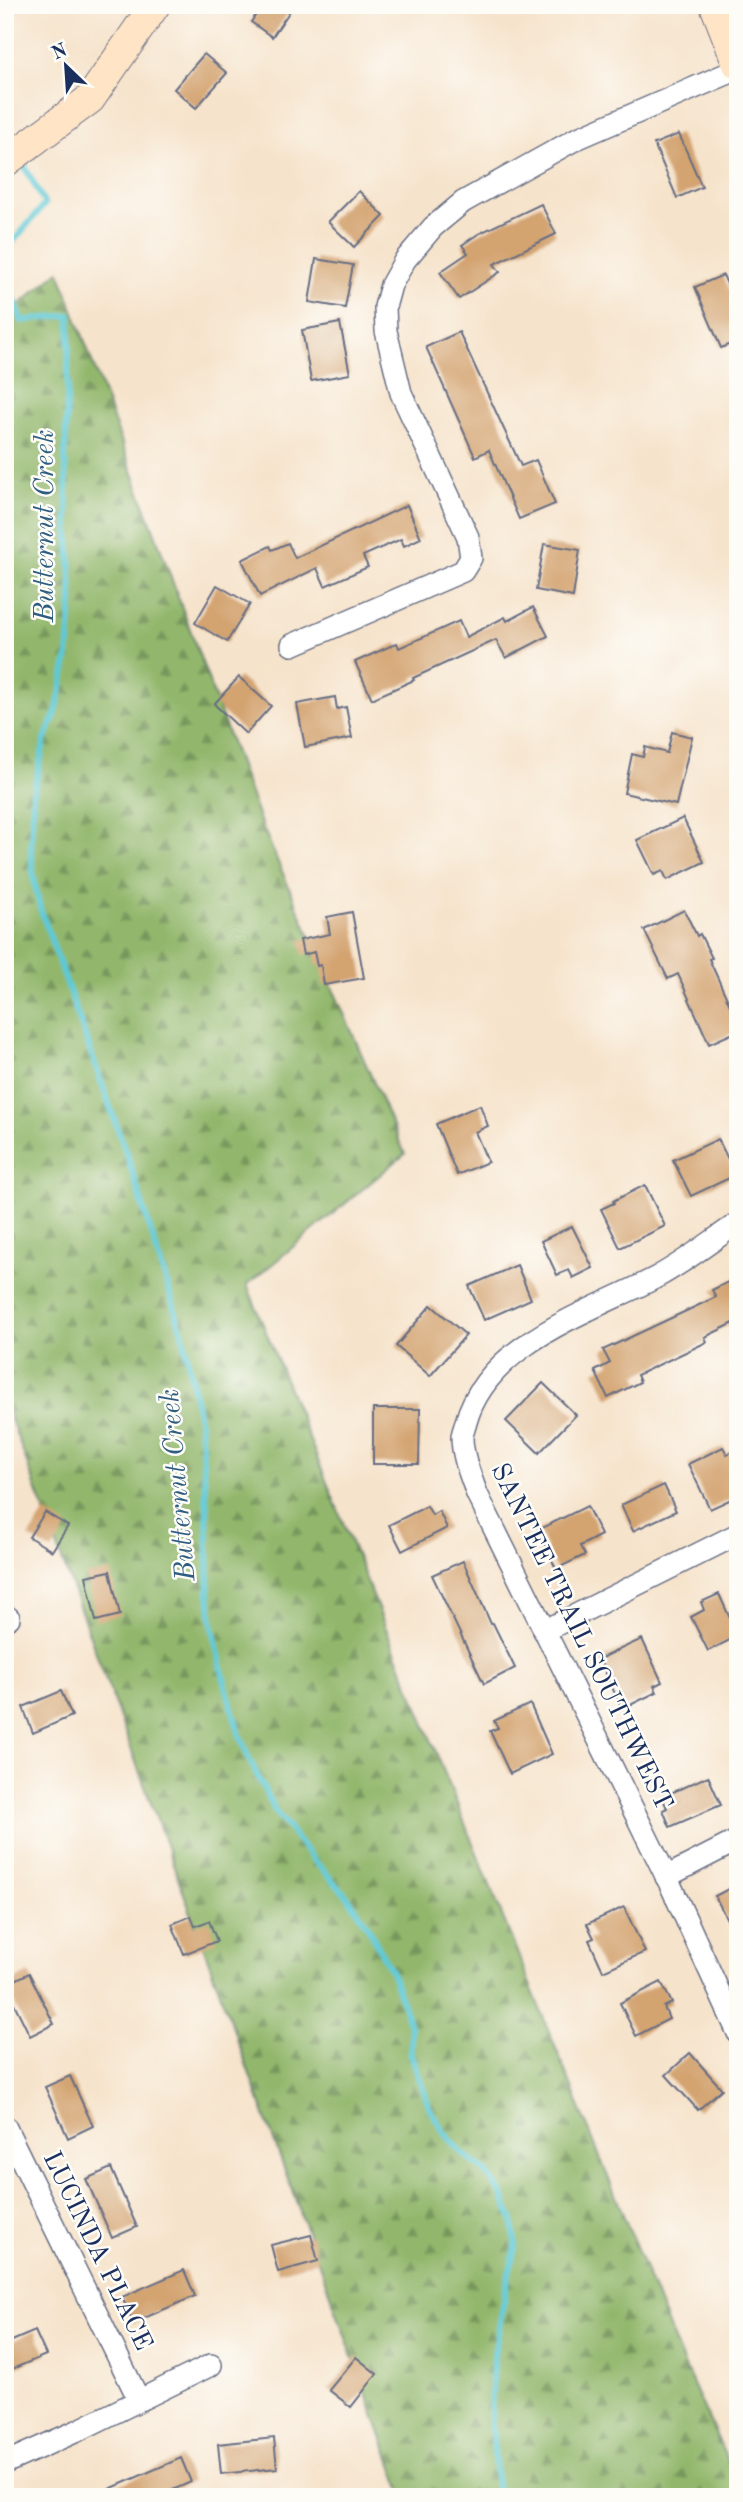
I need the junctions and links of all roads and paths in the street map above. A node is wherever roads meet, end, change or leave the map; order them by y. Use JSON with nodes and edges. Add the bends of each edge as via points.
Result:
{"nodes":[{"id":1,"x":155,"y":5,"type":"edge"},
{"id":2,"x":715,"y":5,"type":"edge"},
{"id":3,"x":738,"y":67,"type":"edge"},
{"id":4,"x":5,"y":162,"type":"edge"},
{"id":5,"x":292,"y":645,"type":"dead end"},
{"id":6,"x":738,"y":1223,"type":"edge"},
{"id":7,"x":738,"y":1534,"type":"edge"},
{"id":8,"x":544,"y":1631,"type":"junction"},
{"id":9,"x":738,"y":1840,"type":"edge"},
{"id":10,"x":666,"y":1877,"type":"junction"},
{"id":11,"x":738,"y":2033,"type":"edge"},
{"id":12,"x":5,"y":2126,"type":"edge"},
{"id":13,"x":211,"y":2364,"type":"dead end"},
{"id":14,"x":139,"y":2400,"type":"junction"},
{"id":15,"x":5,"y":2463,"type":"edge"}],
"edges":[{"from":1,"to":4,"type":"street","via":[[90,99]]},
{"from":2,"to":3,"type":"street"},
{"from":3,"to":5,"type":"street","via":[[576,139],[463,202],[433,227],[405,260],[385,307],[386,331],[401,393],[468,537],[471,558],[463,571]]},
{"from":6,"to":8,"type":"street","name":"SANTEE TRAIL SOUTHWEST","via":[[660,1275],[546,1332],[508,1358],[471,1406],[462,1437],[468,1469]]},
{"from":7,"to":8,"type":"street"},
{"from":8,"to":10,"type":"street","name":"SANTEE TRAIL SOUTHWEST"},
{"from":9,"to":10,"type":"street"},
{"from":10,"to":11,"type":"street","name":"SANTEE TRAIL SOUTHWEST"},
{"from":12,"to":14,"type":"street","name":"LUCINDA PLACE"},
{"from":13,"to":14,"type":"street"},
{"from":14,"to":15,"type":"street"}]}
